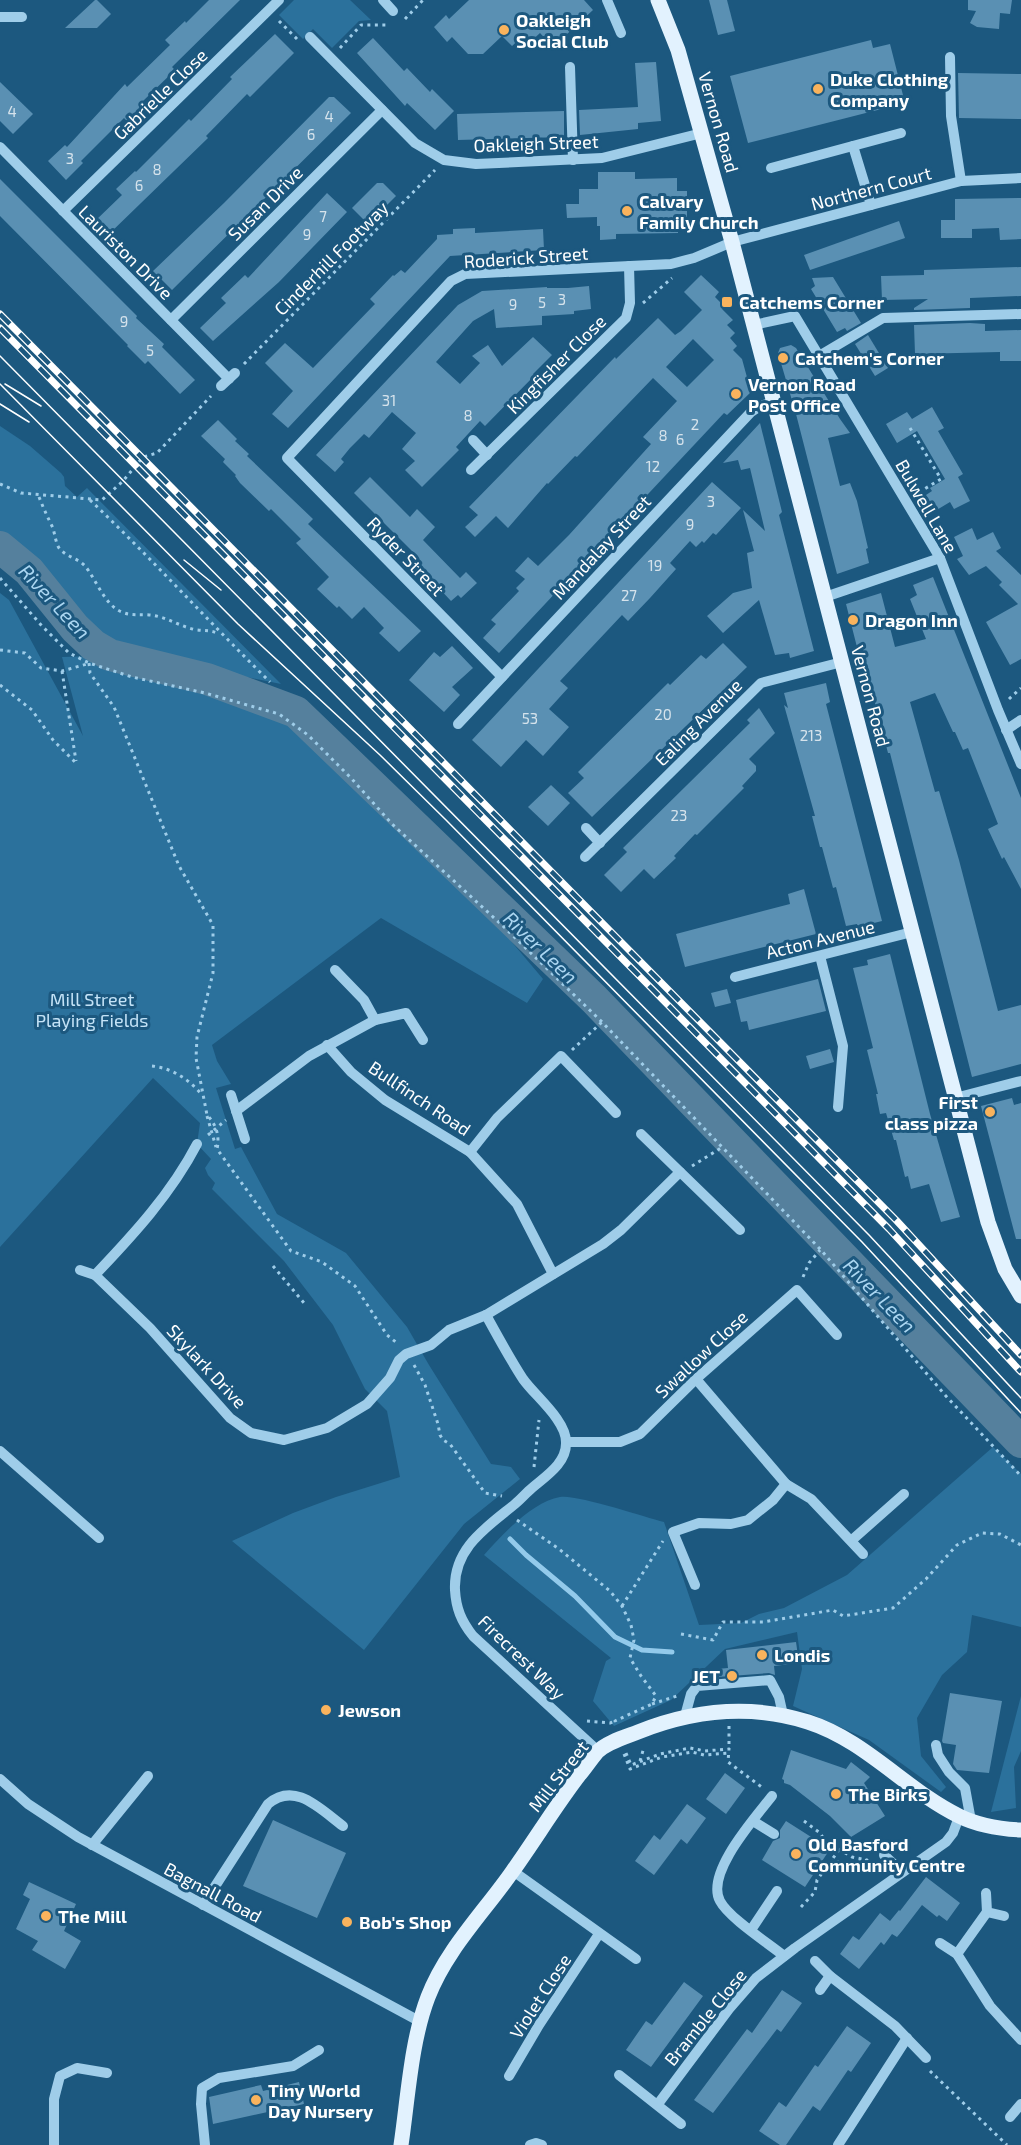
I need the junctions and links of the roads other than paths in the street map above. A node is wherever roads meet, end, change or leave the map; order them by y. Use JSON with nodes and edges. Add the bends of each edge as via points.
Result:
{"nodes":[{"id":1,"x":279,"y":0,"type":"edge"},
{"id":2,"x":383,"y":0,"type":"edge"},
{"id":3,"x":607,"y":0,"type":"edge"},
{"id":4,"x":658,"y":0,"type":"edge"},
{"id":5,"x":393,"y":11,"type":"dead end"},
{"id":6,"x":0,"y":17,"type":"edge"},
{"id":7,"x":22,"y":17,"type":"dead end"},
{"id":8,"x":621,"y":33,"type":"dead end"},
{"id":9,"x":310,"y":37,"type":"road end"},
{"id":10,"x":950,"y":57,"type":"dead end"},
{"id":11,"x":570,"y":67,"type":"dead end"},
{"id":12,"x":382,"y":110,"type":"junction"},
{"id":13,"x":702,"y":133,"type":"junction"},
{"id":14,"x":901,"y":134,"type":"dead end"},
{"id":15,"x":853,"y":146,"type":"junction"},
{"id":16,"x":0,"y":147,"type":"edge"},
{"id":17,"x":573,"y":160,"type":"junction"},
{"id":18,"x":771,"y":168,"type":"dead end"},
{"id":19,"x":1021,"y":178,"type":"edge"},
{"id":20,"x":961,"y":181,"type":"junction"},
{"id":21,"x":871,"y":205,"type":"junction"},
{"id":22,"x":63,"y":212,"type":"junction"},
{"id":23,"x":732,"y":242,"type":"junction"},
{"id":24,"x":629,"y":266,"type":"junction"},
{"id":25,"x":1021,"y":314,"type":"edge"},
{"id":26,"x":171,"y":320,"type":"junction"},
{"id":27,"x":754,"y":325,"type":"junction"},
{"id":28,"x":819,"y":356,"type":"junction"},
{"id":29,"x":228,"y":379,"type":"road end"},
{"id":30,"x":774,"y":402,"type":"junction"},
{"id":31,"x":473,"y":440,"type":"dead end"},
{"id":32,"x":488,"y":455,"type":"junction"},
{"id":33,"x":287,"y":458,"type":"joint"},
{"id":34,"x":471,"y":470,"type":"dead end"},
{"id":35,"x":940,"y":558,"type":"junction"},
{"id":36,"x":825,"y":597,"type":"junction"},
{"id":37,"x":842,"y":662,"type":"junction"},
{"id":38,"x":502,"y":677,"type":"junction"},
{"id":39,"x":1021,"y":720,"type":"edge"},
{"id":40,"x":458,"y":724,"type":"dead end"},
{"id":41,"x":1006,"y":730,"type":"junction"},
{"id":42,"x":1021,"y":764,"type":"edge"},
{"id":43,"x":586,"y":828,"type":"dead end"},
{"id":44,"x":600,"y":843,"type":"junction"},
{"id":45,"x":585,"y":857,"type":"dead end"},
{"id":46,"x":912,"y":932,"type":"junction"},
{"id":47,"x":820,"y":956,"type":"junction"},
{"id":48,"x":335,"y":970,"type":"dead end"},
{"id":49,"x":735,"y":977,"type":"dead end"},
{"id":50,"x":375,"y":1020,"type":"junction"},
{"id":51,"x":423,"y":1040,"type":"dead end"},
{"id":52,"x":327,"y":1045,"type":"junction"},
{"id":53,"x":1021,"y":1081,"type":"edge"},
{"id":54,"x":231,"y":1095,"type":"dead end"},
{"id":55,"x":955,"y":1098,"type":"junction"},
{"id":56,"x":838,"y":1107,"type":"dead end"},
{"id":57,"x":236,"y":1111,"type":"junction"},
{"id":58,"x":616,"y":1113,"type":"dead end"},
{"id":59,"x":640,"y":1134,"type":"dead end"},
{"id":60,"x":245,"y":1139,"type":"dead end"},
{"id":61,"x":197,"y":1144,"type":"road end"},
{"id":62,"x":470,"y":1152,"type":"junction"},
{"id":63,"x":680,"y":1172,"type":"junction"},
{"id":64,"x":740,"y":1230,"type":"dead end"},
{"id":65,"x":80,"y":1270,"type":"dead end"},
{"id":66,"x":553,"y":1274,"type":"junction"},
{"id":67,"x":95,"y":1275,"type":"junction"},
{"id":68,"x":1021,"y":1296,"type":"edge"},
{"id":69,"x":486,"y":1316,"type":"junction"},
{"id":70,"x":837,"y":1335,"type":"dead end"},
{"id":71,"x":696,"y":1379,"type":"junction"},
{"id":72,"x":567,"y":1442,"type":"junction"},
{"id":73,"x":0,"y":1451,"type":"edge"},
{"id":74,"x":786,"y":1484,"type":"junction"},
{"id":75,"x":904,"y":1494,"type":"dead end"},
{"id":76,"x":99,"y":1538,"type":"dead end"},
{"id":77,"x":852,"y":1540,"type":"junction"},
{"id":78,"x":863,"y":1554,"type":"dead end"},
{"id":79,"x":695,"y":1585,"type":"dead end"},
{"id":80,"x":783,"y":1715,"type":"junction"},
{"id":81,"x":685,"y":1716,"type":"junction"},
{"id":82,"x":936,"y":1745,"type":"dead end"},
{"id":83,"x":598,"y":1751,"type":"junction"},
{"id":84,"x":148,"y":1776,"type":"dead end"},
{"id":85,"x":0,"y":1779,"type":"edge"},
{"id":86,"x":772,"y":1796,"type":"dead end"},
{"id":87,"x":965,"y":1819,"type":"junction"},
{"id":88,"x":753,"y":1821,"type":"junction"},
{"id":89,"x":343,"y":1826,"type":"dead end"},
{"id":90,"x":1021,"y":1830,"type":"edge"},
{"id":91,"x":774,"y":1834,"type":"dead end"},
{"id":92,"x":92,"y":1845,"type":"junction"},
{"id":93,"x":884,"y":1855,"type":"dead end"},
{"id":94,"x":513,"y":1871,"type":"junction"},
{"id":95,"x":902,"y":1872,"type":"junction"},
{"id":96,"x":777,"y":1891,"type":"dead end"},
{"id":97,"x":986,"y":1893,"type":"dead end"},
{"id":98,"x":203,"y":1905,"type":"junction"},
{"id":99,"x":987,"y":1912,"type":"junction"},
{"id":100,"x":1004,"y":1916,"type":"dead end"},
{"id":101,"x":751,"y":1930,"type":"junction"},
{"id":102,"x":599,"y":1934,"type":"junction"},
{"id":103,"x":940,"y":1943,"type":"dead end"},
{"id":104,"x":957,"y":1954,"type":"junction"},
{"id":105,"x":784,"y":1956,"type":"junction"},
{"id":106,"x":636,"y":1959,"type":"dead end"},
{"id":107,"x":815,"y":1961,"type":"dead end"},
{"id":108,"x":830,"y":1976,"type":"junction"},
{"id":109,"x":820,"y":1990,"type":"dead end"},
{"id":110,"x":419,"y":2020,"type":"junction"},
{"id":111,"x":907,"y":2038,"type":"junction"},
{"id":112,"x":1021,"y":2040,"type":"edge"},
{"id":113,"x":320,"y":2050,"type":"dead end"},
{"id":114,"x":926,"y":2058,"type":"road end"},
{"id":115,"x":107,"y":2073,"type":"dead end"},
{"id":116,"x":619,"y":2074,"type":"dead end"},
{"id":117,"x":509,"y":2076,"type":"dead end"},
{"id":118,"x":658,"y":2104,"type":"junction"},
{"id":119,"x":1021,"y":2104,"type":"edge"},
{"id":120,"x":1010,"y":2117,"type":"dead end"},
{"id":121,"x":681,"y":2124,"type":"dead end"},
{"id":122,"x":54,"y":2145,"type":"edge"},
{"id":123,"x":205,"y":2145,"type":"edge"},
{"id":124,"x":401,"y":2145,"type":"edge"},
{"id":125,"x":530,"y":2145,"type":"edge"},
{"id":126,"x":542,"y":2145,"type":"edge"},
{"id":127,"x":838,"y":2145,"type":"edge"}],
"edges":[{"from":1,"to":22,"type":"street","name":"Gabrielle Close"},
{"from":2,"to":5,"type":"street"},
{"from":3,"to":8,"type":"street"},
{"from":4,"to":13,"type":"main road","name":"Vernon Road","via":[[678,50]]},
{"from":6,"to":7,"type":"street"},
{"from":9,"to":12,"type":"street","name":"Oakleigh Street"},
{"from":10,"to":20,"type":"street","via":[[951,116]]},
{"from":11,"to":17,"type":"street"},
{"from":12,"to":17,"type":"street","name":"Oakleigh Street","via":[[415,143],[444,160],[476,164]]},
{"from":12,"to":26,"type":"street","name":"Susan Drive"},
{"from":13,"to":17,"type":"street","name":"Oakleigh Street","via":[[602,158]]},
{"from":13,"to":23,"type":"main road","name":"Vernon Road"},
{"from":14,"to":15,"type":"street"},
{"from":15,"to":18,"type":"street"},
{"from":15,"to":21,"type":"street"},
{"from":16,"to":22,"type":"street","name":"Lauriston Drive"},
{"from":19,"to":20,"type":"street","name":"Northern Court"},
{"from":20,"to":21,"type":"street","name":"Northern Court"},
{"from":21,"to":23,"type":"street","name":"Northern Court"},
{"from":22,"to":26,"type":"street","name":"Lauriston Drive"},
{"from":23,"to":24,"type":"street","name":"Roderick Street","via":[[671,264]]},
{"from":23,"to":27,"type":"main road","name":"Vernon Road"},
{"from":24,"to":32,"type":"street","name":"Kingfisher Close","via":[[630,303],[626,318]]},
{"from":24,"to":33,"type":"street","name":"Roderick Street","via":[[465,274],[451,281]]},
{"from":25,"to":28,"type":"street","via":[[883,318]]},
{"from":26,"to":29,"type":"street","name":"Lauriston Drive"},
{"from":27,"to":28,"type":"street","name":"Bulwell Lane","via":[[795,316]]},
{"from":27,"to":30,"type":"main road","name":"Vernon Road"},
{"from":28,"to":35,"type":"street","name":"Bulwell Lane"},
{"from":30,"to":36,"type":"main road","name":"Vernon Road"},
{"from":30,"to":38,"type":"street","name":"Mandalay Street","via":[[751,412]]},
{"from":31,"to":32,"type":"street"},
{"from":32,"to":34,"type":"street","name":"Kingfisher Close"},
{"from":33,"to":38,"type":"street","name":"Ryder Street"},
{"from":35,"to":36,"type":"street"},
{"from":35,"to":41,"type":"street","name":"Bulwell Lane"},
{"from":36,"to":37,"type":"main road","name":"Vernon Road"},
{"from":37,"to":44,"type":"street","name":"Ealing Avenue","via":[[761,682]]},
{"from":37,"to":46,"type":"main road","name":"Vernon Road"},
{"from":38,"to":40,"type":"street","name":"Mandalay Street"},
{"from":39,"to":41,"type":"street"},
{"from":41,"to":42,"type":"street","name":"Bulwell Lane"},
{"from":43,"to":44,"type":"street"},
{"from":44,"to":45,"type":"street","name":"Ealing Avenue"},
{"from":46,"to":47,"type":"street","name":"Acton Avenue"},
{"from":46,"to":55,"type":"main road","name":"Vernon Road"},
{"from":47,"to":49,"type":"street","name":"Acton Avenue"},
{"from":47,"to":56,"type":"street","via":[[843,1046]]},
{"from":48,"to":50,"type":"street","via":[[364,1000]]},
{"from":50,"to":51,"type":"street","via":[[406,1013]]},
{"from":50,"to":52,"type":"street"},
{"from":52,"to":57,"type":"street"},
{"from":52,"to":62,"type":"street","name":"Bullfinch Road","via":[[351,1072],[385,1100]]},
{"from":53,"to":55,"type":"street"},
{"from":54,"to":57,"type":"street"},
{"from":55,"to":68,"type":"main road","name":"Vernon Road","via":[[988,1222],[1005,1269]]},
{"from":57,"to":60,"type":"street"},
{"from":58,"to":62,"type":"street","name":"Bullfinch Road","via":[[561,1056],[497,1118]]},
{"from":59,"to":63,"type":"street"},
{"from":61,"to":67,"type":"street","via":[[183,1171],[153,1210]]},
{"from":62,"to":66,"type":"street","name":"Bullfinch Road","via":[[517,1204]]},
{"from":63,"to":64,"type":"street"},
{"from":63,"to":66,"type":"street","name":"Skylark Drive","via":[[621,1230]]},
{"from":65,"to":67,"type":"street","name":"Skylark Drive"},
{"from":66,"to":69,"type":"street","name":"Skylark Drive"},
{"from":67,"to":69,"type":"street","name":"Skylark Drive","via":[[150,1328],[230,1418],[252,1433],[284,1440],[327,1428],[367,1404],[402,1357],[431,1345],[449,1330]]},
{"from":69,"to":72,"type":"street","via":[[524,1380],[560,1423]]},
{"from":70,"to":71,"type":"street","name":"Swallow Close","via":[[797,1290]]},
{"from":71,"to":72,"type":"street","name":"Swallow Close","via":[[640,1434],[620,1442]]},
{"from":71,"to":74,"type":"street"},
{"from":72,"to":83,"type":"street","name":"Firecrest Way","via":[[557,1466],[466,1548],[455,1582],[459,1614],[472,1636]]},
{"from":73,"to":76,"type":"street"},
{"from":74,"to":77,"type":"street","via":[[811,1499]]},
{"from":74,"to":79,"type":"street","via":[[748,1520],[699,1523],[673,1532]]},
{"from":75,"to":77,"type":"street"},
{"from":77,"to":78,"type":"street"},
{"from":80,"to":81,"type":"main road","name":"Mill Street","via":[[730,1710]]},
{"from":80,"to":81,"type":"street","via":[[770,1680],[697,1686]]},
{"from":80,"to":87,"type":"main road","name":"Mill Street","via":[[836,1734]]},
{"from":81,"to":83,"type":"main road","name":"Mill Street"},
{"from":82,"to":87,"type":"street","via":[[949,1772],[965,1788]]},
{"from":83,"to":94,"type":"main road","name":"Mill Street"},
{"from":84,"to":92,"type":"street"},
{"from":85,"to":92,"type":"street","name":"Bagnall Road","via":[[28,1804]]},
{"from":86,"to":88,"type":"street"},
{"from":87,"to":90,"type":"main road","name":"Mill Street"},
{"from":87,"to":95,"type":"street","name":"Bramble Close","via":[[946,1842]]},
{"from":88,"to":91,"type":"street"},
{"from":88,"to":101,"type":"street","via":[[723,1865],[717,1882],[720,1901]]},
{"from":89,"to":98,"type":"street","via":[[300,1796],[287,1794],[273,1799]]},
{"from":92,"to":98,"type":"street","name":"Bagnall Road"},
{"from":93,"to":95,"type":"street"},
{"from":94,"to":102,"type":"street"},
{"from":94,"to":110,"type":"main road","name":"Mill Street","via":[[453,1952]]},
{"from":95,"to":105,"type":"street","name":"Bramble Close"},
{"from":96,"to":101,"type":"street"},
{"from":97,"to":99,"type":"street"},
{"from":98,"to":110,"type":"street","name":"Bagnall Road"},
{"from":99,"to":100,"type":"street"},
{"from":99,"to":104,"type":"street"},
{"from":101,"to":105,"type":"street"},
{"from":102,"to":106,"type":"street"},
{"from":102,"to":117,"type":"street","name":"Violet Close"},
{"from":103,"to":104,"type":"street"},
{"from":104,"to":112,"type":"street","via":[[990,2006]]},
{"from":105,"to":118,"type":"street","name":"Bramble Close","via":[[756,1978],[729,2009]]},
{"from":107,"to":108,"type":"street"},
{"from":108,"to":109,"type":"street"},
{"from":108,"to":111,"type":"street"},
{"from":110,"to":124,"type":"main road","name":"Mill Street"},
{"from":111,"to":114,"type":"street"},
{"from":111,"to":127,"type":"street"},
{"from":113,"to":123,"type":"street","via":[[293,2066],[219,2078],[202,2088]]},
{"from":115,"to":122,"type":"street","via":[[77,2068],[60,2076],[54,2099]]},
{"from":116,"to":118,"type":"street"},
{"from":118,"to":121,"type":"street"},
{"from":119,"to":120,"type":"street"},
{"from":125,"to":126,"type":"street"}]}
